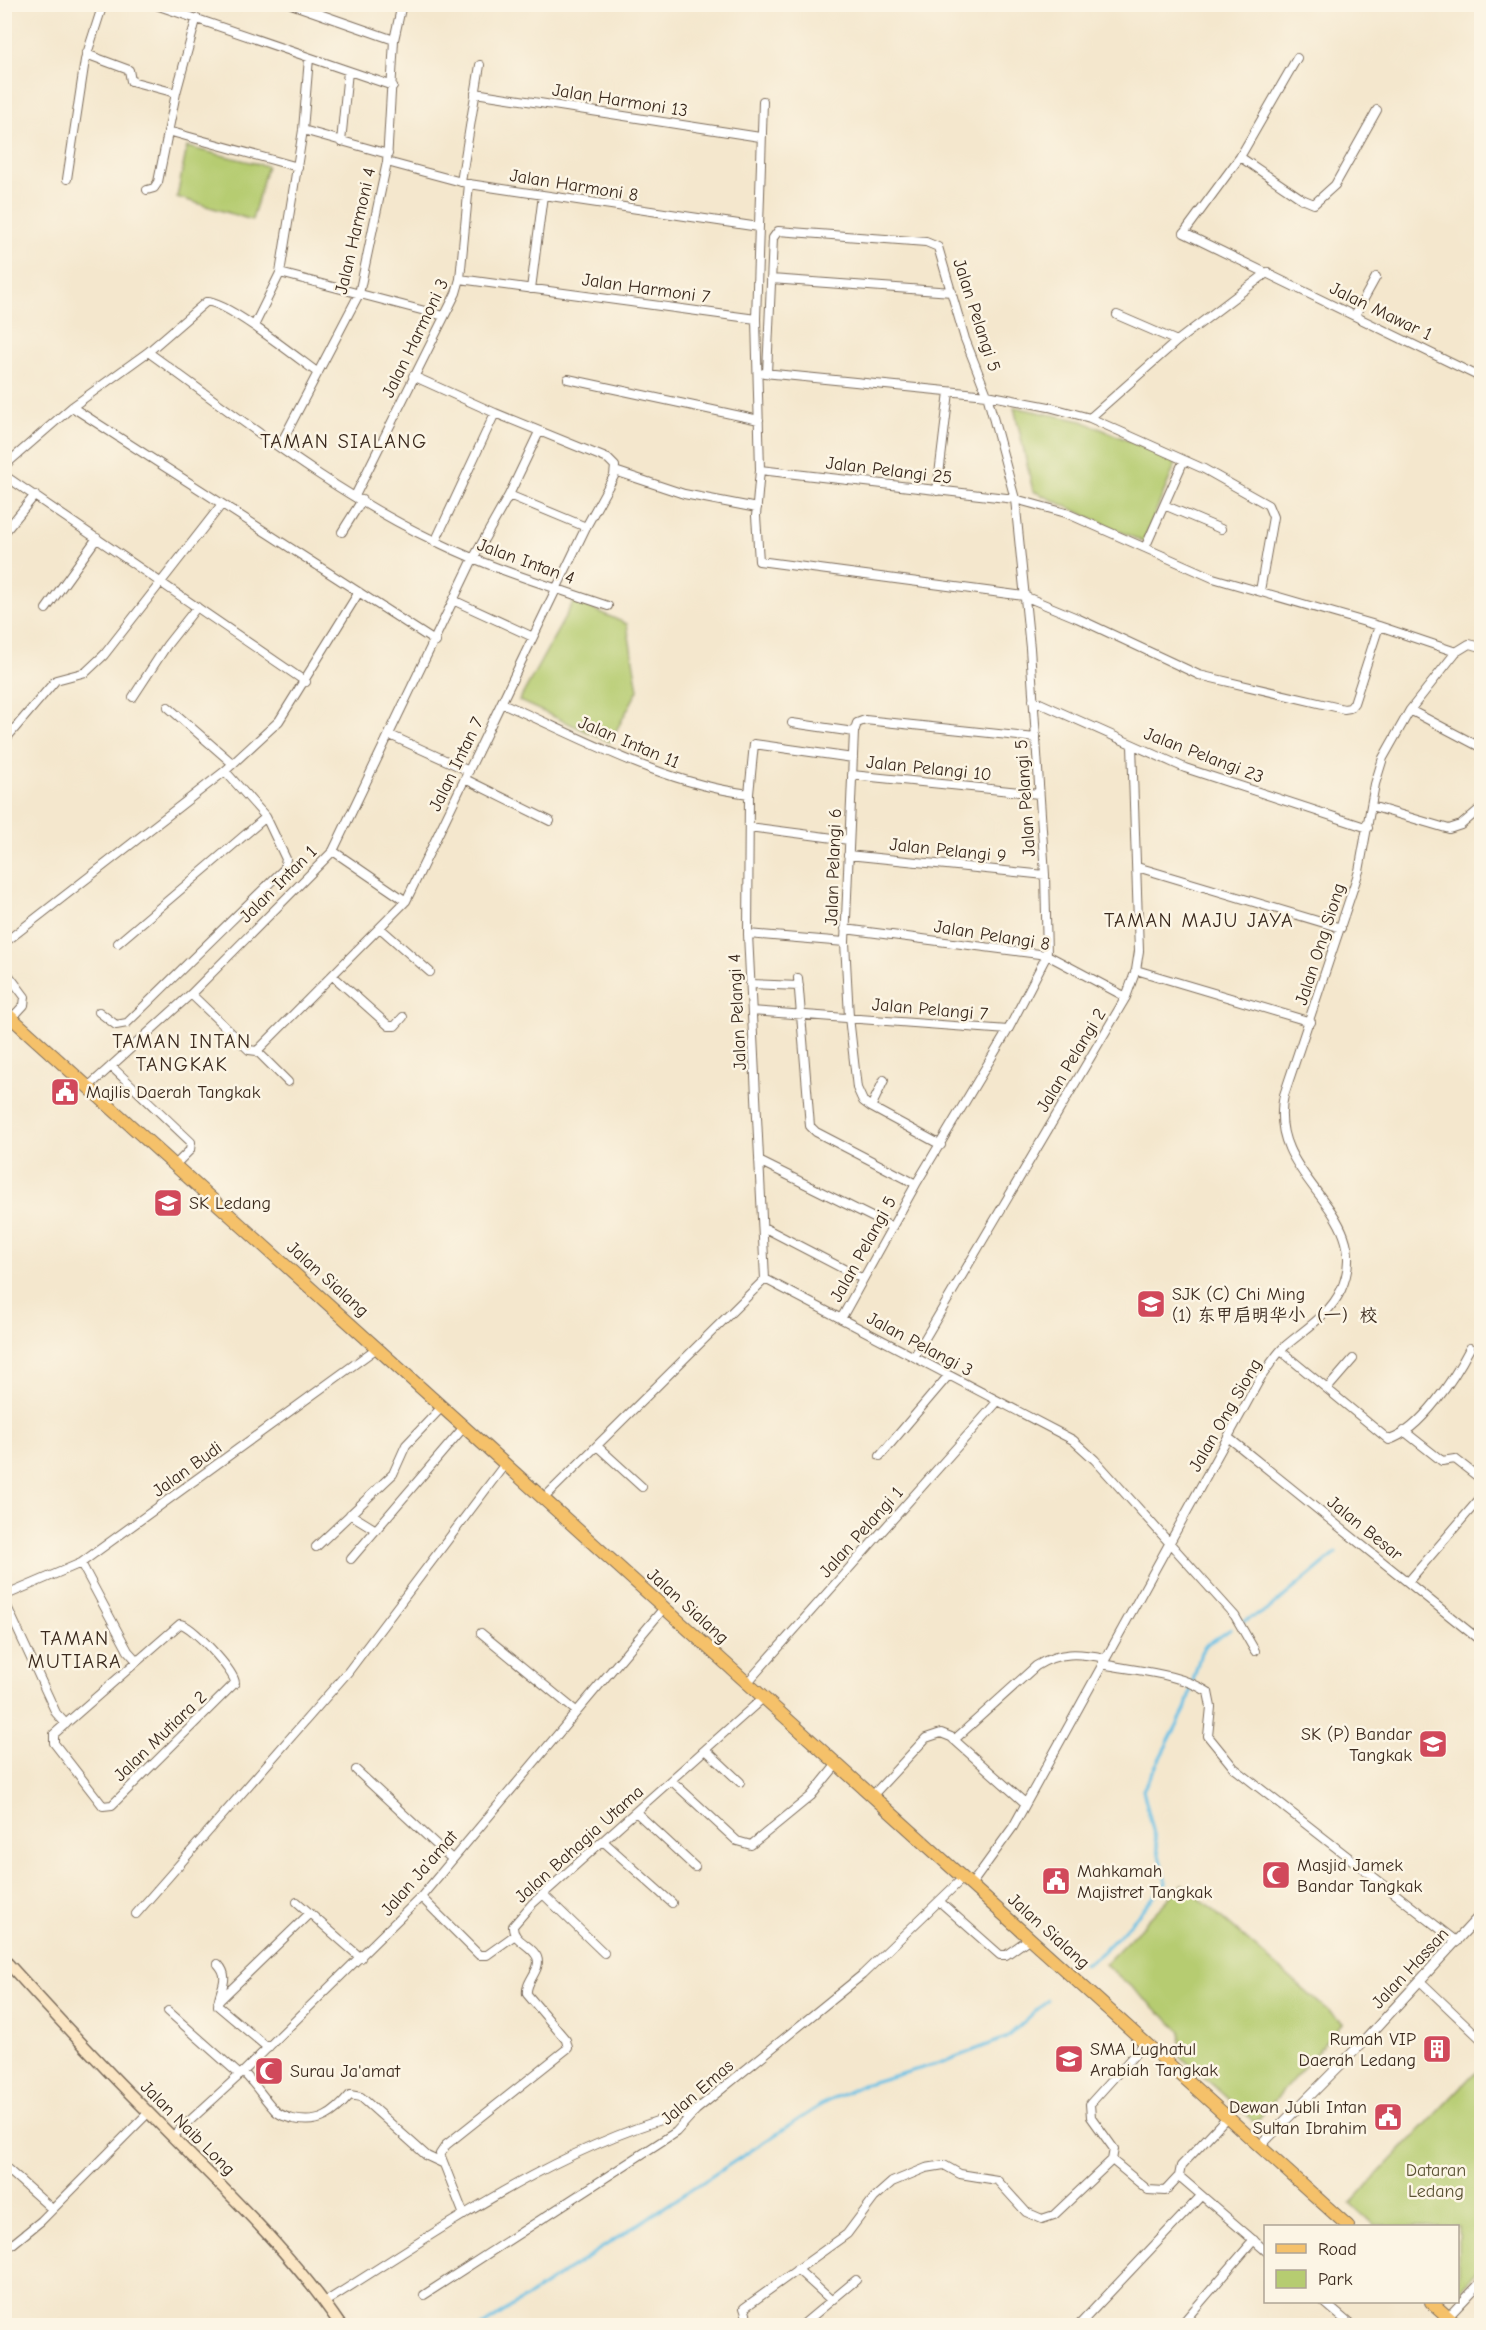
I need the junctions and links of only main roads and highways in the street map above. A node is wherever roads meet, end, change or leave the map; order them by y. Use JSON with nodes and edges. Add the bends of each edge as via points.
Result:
{"nodes":[{"id":1,"x":8,"y":1014,"type":"edge"},
{"id":2,"x":4,"y":1959,"type":"edge"},
{"id":3,"x":1347,"y":2225,"type":"edge"},
{"id":4,"x":1433,"y":2303,"type":"edge"},
{"id":5,"x":1453,"y":2321,"type":"edge"},
{"id":6,"x":341,"y":2325,"type":"edge"}],
"edges":[{"from":1,"to":3,"type":"main road","name":"Jalan Sialang"},
{"from":2,"to":6,"type":"main road","name":"Jalan Naib Long","via":[[249,2215]]},
{"from":4,"to":5,"type":"main road"}]}
